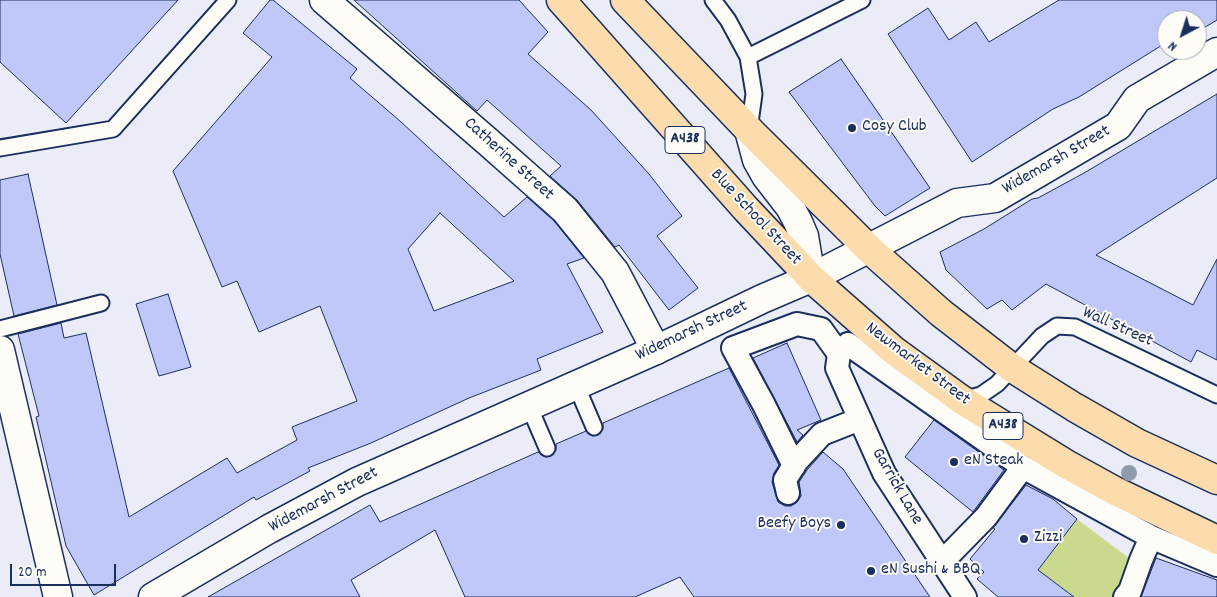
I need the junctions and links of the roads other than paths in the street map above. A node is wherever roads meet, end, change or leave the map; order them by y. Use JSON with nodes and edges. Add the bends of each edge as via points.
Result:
{"nodes":[{"id":1,"x":228,"y":0,"type":"edge"},
{"id":2,"x":324,"y":0,"type":"edge"},
{"id":3,"x":561,"y":0,"type":"edge"},
{"id":4,"x":625,"y":0,"type":"edge"},
{"id":5,"x":713,"y":0,"type":"edge"},
{"id":6,"x":862,"y":0,"type":"edge"},
{"id":7,"x":1217,"y":52,"type":"edge"},
{"id":8,"x":748,"y":58,"type":"junction"},
{"id":9,"x":749,"y":130,"type":"junction"},
{"id":10,"x":0,"y":148,"type":"edge"},
{"id":11,"x":869,"y":249,"type":"junction"},
{"id":12,"x":811,"y":278,"type":"junction"},
{"id":13,"x":101,"y":304,"type":"dead end"},
{"id":14,"x":0,"y":329,"type":"edge"},
{"id":15,"x":844,"y":349,"type":"junction"},
{"id":16,"x":0,"y":350,"type":"edge"},
{"id":17,"x":656,"y":350,"type":"junction"},
{"id":18,"x":1012,"y":368,"type":"junction"},
{"id":19,"x":576,"y":386,"type":"junction"},
{"id":20,"x":1217,"y":395,"type":"edge"},
{"id":21,"x":962,"y":400,"type":"junction"},
{"id":22,"x":529,"y":406,"type":"junction"},
{"id":23,"x":860,"y":419,"type":"junction"},
{"id":24,"x":594,"y":428,"type":"dead end"},
{"id":25,"x":547,"y":448,"type":"dead end"},
{"id":26,"x":794,"y":466,"type":"junction"},
{"id":27,"x":1023,"y":467,"type":"junction"},
{"id":28,"x":1217,"y":480,"type":"edge"},
{"id":29,"x":788,"y":493,"type":"dead end"},
{"id":30,"x":1151,"y":537,"type":"junction"},
{"id":31,"x":1217,"y":540,"type":"edge"},
{"id":32,"x":942,"y":562,"type":"junction"},
{"id":33,"x":1217,"y":565,"type":"edge"},
{"id":34,"x":58,"y":597,"type":"edge"},
{"id":35,"x":154,"y":597,"type":"edge"},
{"id":36,"x":965,"y":597,"type":"edge"},
{"id":37,"x":1125,"y":597,"type":"edge"}],
"edges":[{"from":1,"to":10,"type":"lane","via":[[113,129]]},
{"from":2,"to":17,"type":"street","name":"Catherine Street","via":[[565,210],[615,272]]},
{"from":3,"to":12,"type":"highway","name":"Blue School Street","number":"A438"},
{"from":4,"to":9,"type":"highway"},
{"from":5,"to":8,"type":"lane","via":[[728,20]]},
{"from":6,"to":8,"type":"lane"},
{"from":7,"to":11,"type":"street","name":"Widemarsh Street","via":[[1136,99],[1118,126],[995,198],[957,203]]},
{"from":8,"to":9,"type":"lane","via":[[754,94]]},
{"from":9,"to":11,"type":"highway"},
{"from":9,"to":12,"type":"street","via":[[757,160],[790,207],[804,236]]},
{"from":11,"to":12,"type":"street","name":"Widemarsh Street"},
{"from":11,"to":18,"type":"highway","via":[[941,313]]},
{"from":12,"to":17,"type":"street","name":"Widemarsh Street"},
{"from":12,"to":21,"type":"highway","name":"Newmarket Street","number":"A438","via":[[893,350]]},
{"from":13,"to":14,"type":"lane"},
{"from":15,"to":23,"type":"street","name":"Garrick Lane","via":[[837,368]]},
{"from":15,"to":26,"type":"street","via":[[822,329],[797,324],[733,348]]},
{"from":15,"to":27,"type":"street"},
{"from":16,"to":34,"type":"street"},
{"from":17,"to":19,"type":"street","name":"Widemarsh Street"},
{"from":18,"to":20,"type":"lane","name":"Wall Street","via":[[1042,336],[1057,326],[1075,327]]},
{"from":18,"to":21,"type":"lane","name":"Wall Street","via":[[981,395]]},
{"from":18,"to":28,"type":"highway","via":[[1137,443]]},
{"from":19,"to":22,"type":"street","name":"Widemarsh Street"},
{"from":19,"to":24,"type":"lane"},
{"from":21,"to":31,"type":"highway","name":"Newmarket Street","number":"A438","via":[[1066,464]]},
{"from":22,"to":25,"type":"lane"},
{"from":22,"to":35,"type":"street","name":"Widemarsh Street","via":[[349,487],[269,529]]},
{"from":23,"to":26,"type":"street","via":[[822,434]]},
{"from":23,"to":32,"type":"street","name":"Garrick Lane","via":[[884,473]]},
{"from":26,"to":29,"type":"street","via":[[785,480]]},
{"from":27,"to":30,"type":"street"},
{"from":27,"to":32,"type":"street","via":[[986,518]]},
{"from":30,"to":33,"type":"street"},
{"from":30,"to":37,"type":"street"},
{"from":32,"to":36,"type":"street","name":"Garrick Lane"}]}
